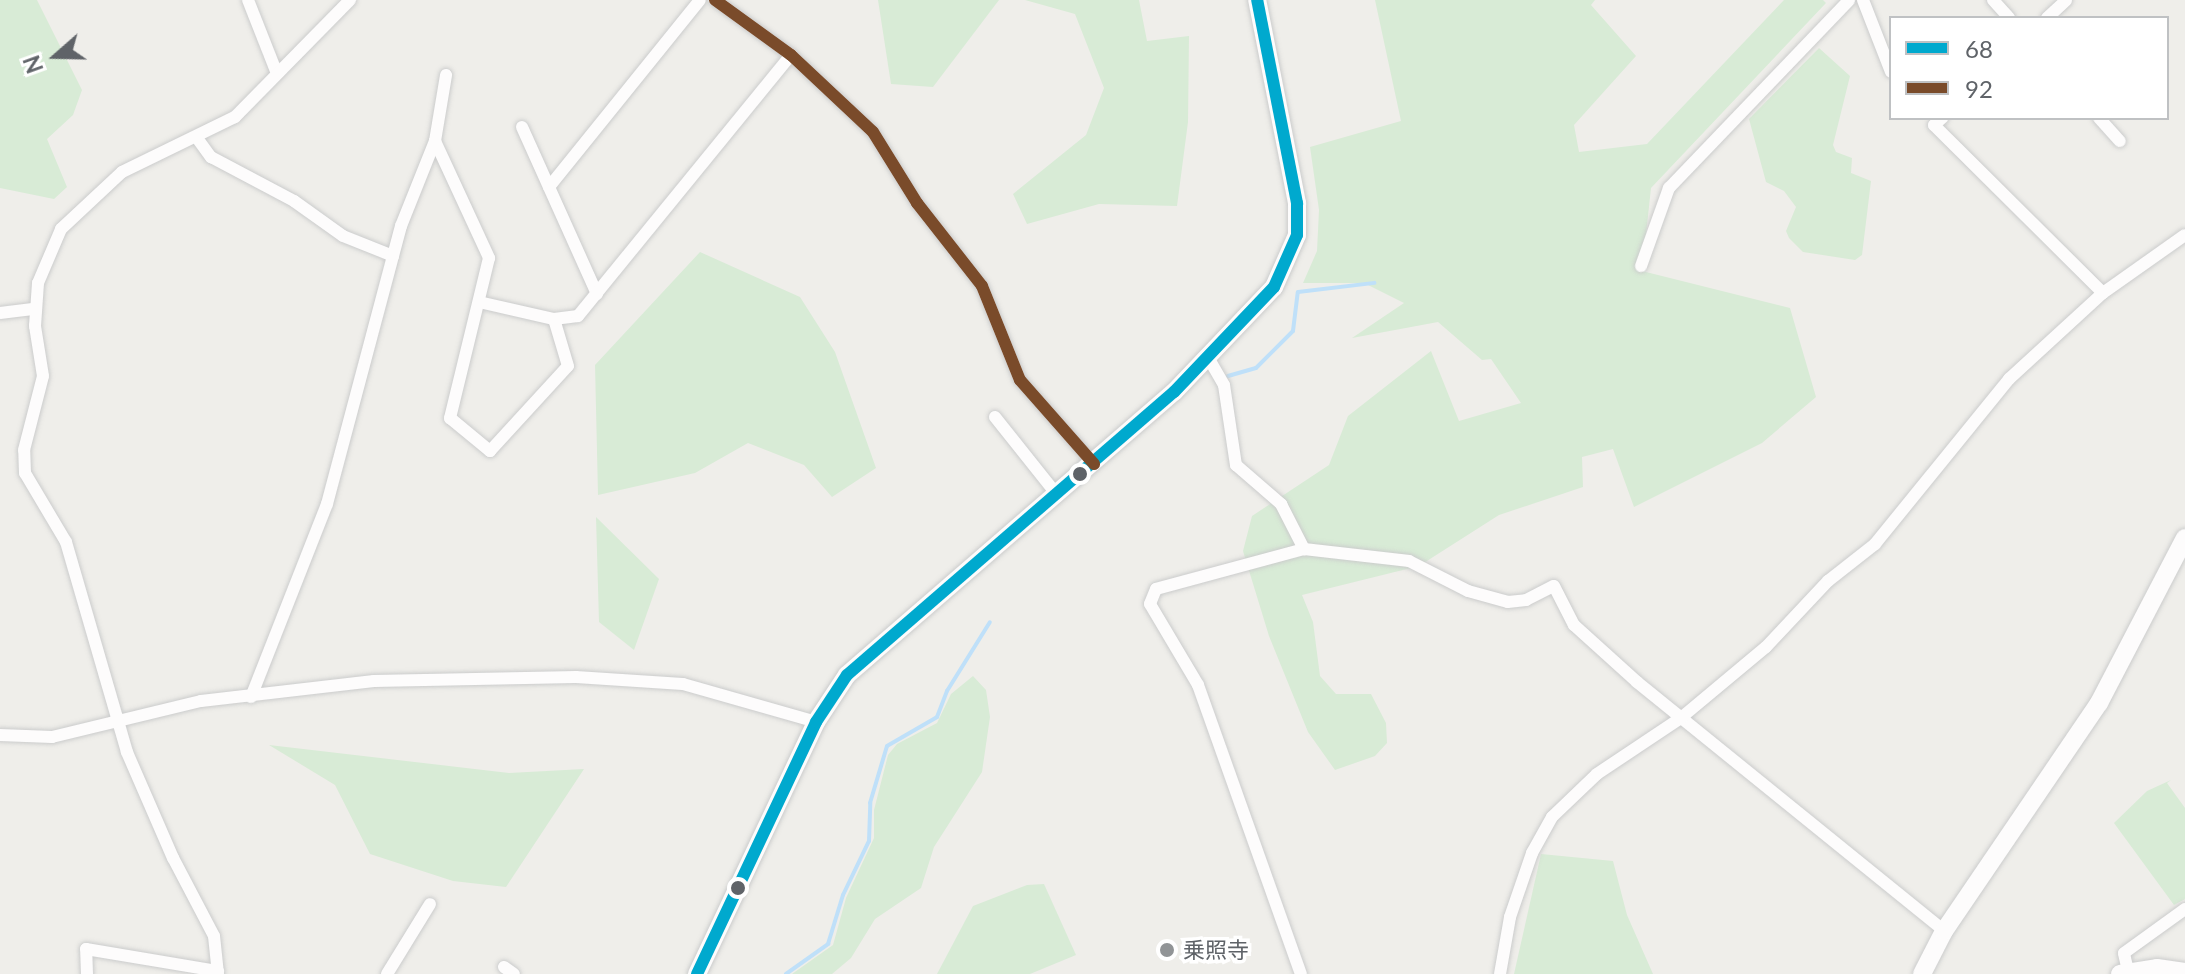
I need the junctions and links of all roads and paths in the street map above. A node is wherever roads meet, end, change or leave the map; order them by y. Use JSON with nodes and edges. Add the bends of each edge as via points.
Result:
{"nodes":[{"id":1,"x":248,"y":0,"type":"edge"},
{"id":2,"x":350,"y":0,"type":"edge"},
{"id":3,"x":700,"y":0,"type":"edge"},
{"id":4,"x":715,"y":0,"type":"edge"},
{"id":5,"x":1257,"y":0,"type":"edge"},
{"id":6,"x":1852,"y":0,"type":"edge"},
{"id":7,"x":1863,"y":0,"type":"edge"},
{"id":8,"x":1993,"y":0,"type":"edge"},
{"id":9,"x":2066,"y":0,"type":"edge"},
{"id":10,"x":2007,"y":16,"type":"edge"},
{"id":11,"x":2049,"y":16,"type":"edge"},
{"id":12,"x":791,"y":55,"type":"junction"},
{"id":13,"x":1889,"y":67,"type":"edge"},
{"id":14,"x":276,"y":71,"type":"junction"},
{"id":15,"x":446,"y":75,"type":"dead end"},
{"id":16,"x":1934,"y":120,"type":"edge"},
{"id":17,"x":2101,"y":120,"type":"edge"},
{"id":18,"x":522,"y":127,"type":"dead end"},
{"id":19,"x":197,"y":138,"type":"junction"},
{"id":20,"x":435,"y":141,"type":"junction"},
{"id":21,"x":2120,"y":141,"type":"dead end"},
{"id":22,"x":549,"y":187,"type":"junction"},
{"id":23,"x":2185,"y":235,"type":"edge"},
{"id":24,"x":393,"y":256,"type":"junction"},
{"id":25,"x":1641,"y":266,"type":"dead end"},
{"id":26,"x":2103,"y":293,"type":"junction"},
{"id":27,"x":597,"y":294,"type":"junction"},
{"id":28,"x":479,"y":302,"type":"junction"},
{"id":29,"x":35,"y":309,"type":"junction"},
{"id":30,"x":0,"y":313,"type":"edge"},
{"id":31,"x":554,"y":319,"type":"junction"},
{"id":32,"x":1209,"y":359,"type":"junction"},
{"id":33,"x":995,"y":417,"type":"dead end"},
{"id":34,"x":1094,"y":464,"type":"junction"},
{"id":35,"x":1058,"y":496,"type":"junction"},
{"id":36,"x":2185,"y":538,"type":"edge"},
{"id":37,"x":1304,"y":549,"type":"junction"},
{"id":38,"x":251,"y":697,"type":"junction"},
{"id":39,"x":1682,"y":717,"type":"junction"},
{"id":40,"x":119,"y":720,"type":"junction"},
{"id":41,"x":816,"y":722,"type":"junction"},
{"id":42,"x":0,"y":735,"type":"edge"},
{"id":43,"x":430,"y":904,"type":"dead end"},
{"id":44,"x":2185,"y":909,"type":"edge"},
{"id":45,"x":1944,"y":931,"type":"junction"},
{"id":46,"x":169,"y":969,"type":"edge"},
{"id":47,"x":2124,"y":972,"type":"edge"},
{"id":48,"x":2185,"y":972,"type":"edge"},
{"id":49,"x":218,"y":973,"type":"edge"},
{"id":50,"x":87,"y":974,"type":"edge"},
{"id":51,"x":387,"y":974,"type":"edge"},
{"id":52,"x":697,"y":974,"type":"edge"},
{"id":53,"x":1301,"y":974,"type":"edge"},
{"id":54,"x":1500,"y":974,"type":"edge"},
{"id":55,"x":1922,"y":974,"type":"edge"}],
"edges":[{"from":1,"to":14,"type":"street"},
{"from":2,"to":14,"type":"street"},
{"from":3,"to":22,"type":"street"},
{"from":4,"to":12,"type":"street"},
{"from":5,"to":32,"type":"street","via":[[1291,162],[1297,235],[1274,287]]},
{"from":6,"to":25,"type":"street","via":[[1669,188]]},
{"from":7,"to":13,"type":"street"},
{"from":8,"to":10,"type":"street"},
{"from":9,"to":11,"type":"street"},
{"from":12,"to":27,"type":"street"},
{"from":12,"to":34,"type":"street","via":[[873,132],[917,203],[982,286],[1020,380]]},
{"from":14,"to":19,"type":"street","via":[[235,117]]},
{"from":15,"to":20,"type":"street"},
{"from":16,"to":26,"type":"street"},
{"from":17,"to":21,"type":"street"},
{"from":18,"to":22,"type":"street"},
{"from":19,"to":24,"type":"street","via":[[222,164],[294,201],[343,236]]},
{"from":19,"to":29,"type":"street","via":[[122,172],[61,229],[38,283]]},
{"from":20,"to":24,"type":"street"},
{"from":20,"to":28,"type":"street","via":[[487,246]]},
{"from":22,"to":27,"type":"street"},
{"from":23,"to":26,"type":"street"},
{"from":24,"to":38,"type":"street","via":[[327,504]]},
{"from":26,"to":39,"type":"street","via":[[2009,379],[1891,528],[1828,581],[1766,647]]},
{"from":27,"to":31,"type":"street","via":[[578,316]]},
{"from":28,"to":31,"type":"street"},
{"from":28,"to":31,"type":"street","via":[[450,418],[490,451],[568,366]]},
{"from":29,"to":30,"type":"street"},
{"from":29,"to":40,"type":"street","via":[[43,376],[24,450],[25,473],[66,542]]},
{"from":32,"to":34,"type":"street"},
{"from":32,"to":37,"type":"street","via":[[1224,385],[1236,465],[1281,504]]},
{"from":33,"to":35,"type":"street"},
{"from":34,"to":35,"type":"street"},
{"from":35,"to":41,"type":"street","via":[[847,675]]},
{"from":36,"to":45,"type":"street","via":[[2099,703]]},
{"from":37,"to":39,"type":"street","via":[[1409,561],[1468,591],[1508,602],[1526,600],[1554,586],[1574,625]]},
{"from":37,"to":53,"type":"street","via":[[1156,589],[1150,604],[1198,685]]},
{"from":38,"to":40,"type":"street","via":[[175,705]]},
{"from":38,"to":41,"type":"street","via":[[374,681],[629,677],[683,684]]},
{"from":39,"to":45,"type":"street"},
{"from":39,"to":54,"type":"street","via":[[1597,774],[1552,817],[1523,879]]},
{"from":40,"to":42,"type":"street","via":[[52,737]]},
{"from":40,"to":49,"type":"street","via":[[173,858],[214,936]]},
{"from":41,"to":52,"type":"street"},
{"from":43,"to":51,"type":"street"},
{"from":44,"to":47,"type":"street","via":[[2124,953]]},
{"from":45,"to":55,"type":"street"},
{"from":46,"to":49,"type":"street"},
{"from":46,"to":50,"type":"street","via":[[86,949]]},
{"from":47,"to":48,"type":"street"}]}
